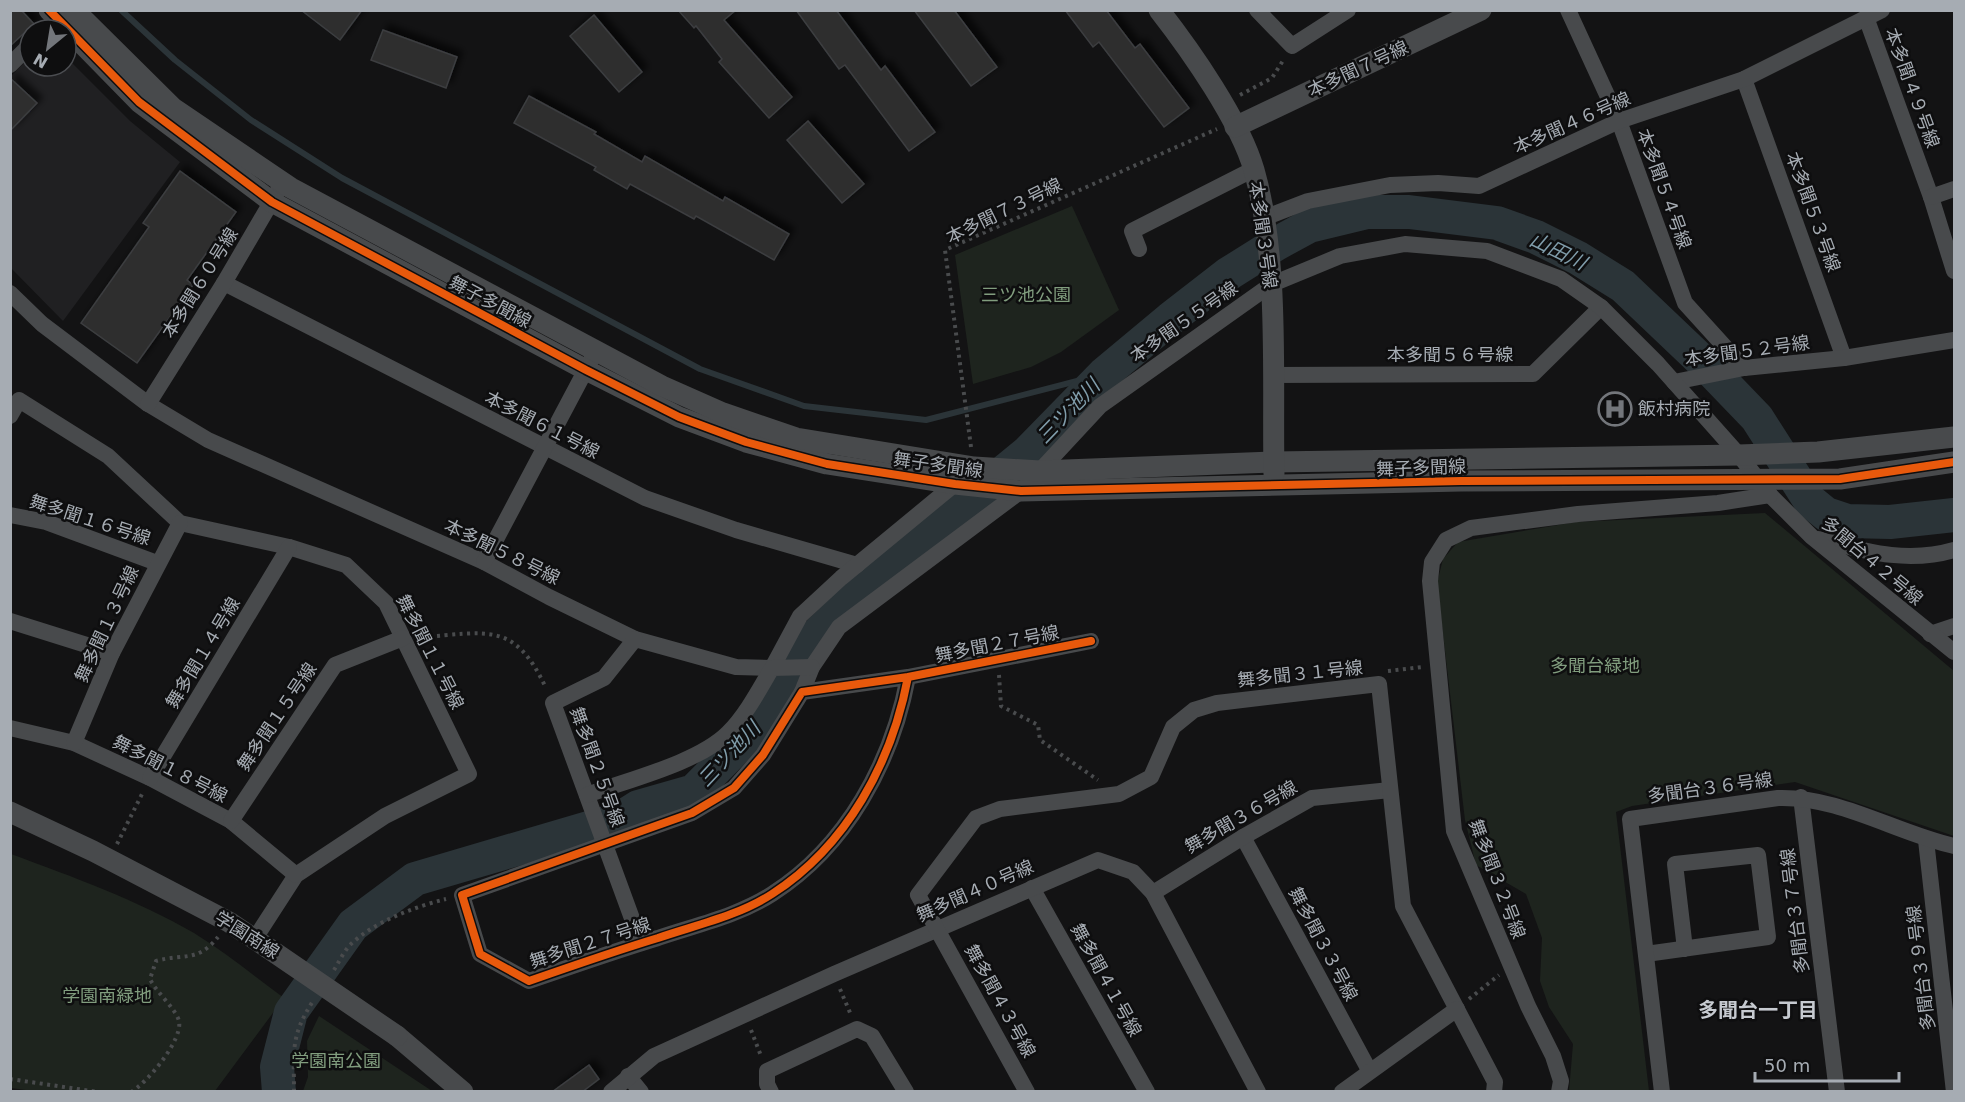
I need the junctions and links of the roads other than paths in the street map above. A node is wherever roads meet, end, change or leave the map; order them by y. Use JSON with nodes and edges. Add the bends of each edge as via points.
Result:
{"nodes":[{"id":1,"x":1158,"y":10,"type":"edge"},
{"id":2,"x":1257,"y":10,"type":"edge"},
{"id":3,"x":1348,"y":10,"type":"edge"},
{"id":4,"x":1481,"y":10,"type":"edge"},
{"id":5,"x":1568,"y":10,"type":"edge"},
{"id":6,"x":1882,"y":10,"type":"edge"},
{"id":7,"x":58,"y":16,"type":"edge"},
{"id":8,"x":1867,"y":20,"type":"junction"},
{"id":9,"x":1744,"y":79,"type":"junction"},
{"id":10,"x":1619,"y":122,"type":"junction"},
{"id":11,"x":1236,"y":127,"type":"junction"},
{"id":12,"x":1254,"y":169,"type":"junction"},
{"id":13,"x":283,"y":182,"type":"junction"},
{"id":14,"x":1954,"y":189,"type":"edge"},
{"id":15,"x":1931,"y":197,"type":"junction"},
{"id":16,"x":272,"y":202,"type":"junction"},
{"id":17,"x":1264,"y":218,"type":"junction"},
{"id":18,"x":1139,"y":249,"type":"dead end"},
{"id":19,"x":1954,"y":271,"type":"edge"},
{"id":20,"x":224,"y":283,"type":"junction"},
{"id":21,"x":1272,"y":284,"type":"junction"},
{"id":22,"x":10,"y":293,"type":"edge"},
{"id":23,"x":1601,"y":307,"type":"junction"},
{"id":24,"x":1954,"y":340,"type":"edge"},
{"id":25,"x":595,"y":351,"type":"junction"},
{"id":26,"x":1844,"y":358,"type":"junction"},
{"id":27,"x":1744,"y":368,"type":"junction"},
{"id":28,"x":586,"y":370,"type":"junction"},
{"id":29,"x":1272,"y":375,"type":"junction"},
{"id":30,"x":1674,"y":382,"type":"junction"},
{"id":31,"x":148,"y":404,"type":"junction"},
{"id":32,"x":10,"y":416,"type":"edge"},
{"id":33,"x":1954,"y":437,"type":"edge"},
{"id":34,"x":545,"y":450,"type":"junction"},
{"id":35,"x":1739,"y":455,"type":"junction"},
{"id":36,"x":1274,"y":462,"type":"junction"},
{"id":37,"x":1954,"y":462,"type":"edge"},
{"id":38,"x":975,"y":467,"type":"junction"},
{"id":39,"x":1040,"y":471,"type":"junction"},
{"id":40,"x":955,"y":484,"type":"junction"},
{"id":41,"x":1274,"y":487,"type":"junction"},
{"id":42,"x":1765,"y":488,"type":"junction"},
{"id":43,"x":1022,"y":491,"type":"junction"},
{"id":44,"x":10,"y":515,"type":"edge"},
{"id":45,"x":180,"y":523,"type":"junction"},
{"id":46,"x":1812,"y":537,"type":"junction"},
{"id":47,"x":289,"y":547,"type":"junction"},
{"id":48,"x":1954,"y":550,"type":"edge"},
{"id":49,"x":157,"y":562,"type":"junction"},
{"id":50,"x":484,"y":562,"type":"junction"},
{"id":51,"x":857,"y":565,"type":"junction"},
{"id":52,"x":10,"y":621,"type":"edge"},
{"id":53,"x":1954,"y":626,"type":"edge"},
{"id":54,"x":1930,"y":634,"type":"junction"},
{"id":55,"x":403,"y":638,"type":"junction"},
{"id":56,"x":635,"y":639,"type":"junction"},
{"id":57,"x":1091,"y":641,"type":"dead end"},
{"id":58,"x":1954,"y":652,"type":"edge"},
{"id":59,"x":112,"y":653,"type":"junction"},
{"id":60,"x":812,"y":667,"type":"junction"},
{"id":61,"x":772,"y":668,"type":"junction"},
{"id":62,"x":908,"y":677,"type":"junction"},
{"id":63,"x":802,"y":692,"type":"junction"},
{"id":64,"x":10,"y":728,"type":"edge"},
{"id":65,"x":74,"y":743,"type":"junction"},
{"id":66,"x":150,"y":778,"type":"junction"},
{"id":67,"x":1390,"y":790,"type":"junction"},
{"id":68,"x":587,"y":795,"type":"junction"},
{"id":69,"x":1801,"y":797,"type":"junction"},
{"id":70,"x":10,"y":812,"type":"edge"},
{"id":71,"x":231,"y":821,"type":"junction"},
{"id":72,"x":1243,"y":837,"type":"junction"},
{"id":73,"x":1926,"y":840,"type":"junction"},
{"id":74,"x":604,"y":844,"type":"junction"},
{"id":75,"x":1954,"y":846,"type":"edge"},
{"id":76,"x":296,"y":875,"type":"junction"},
{"id":77,"x":1032,"y":888,"type":"junction"},
{"id":78,"x":1153,"y":893,"type":"junction"},
{"id":79,"x":938,"y":929,"type":"junction"},
{"id":80,"x":641,"y":943,"type":"junction"},
{"id":81,"x":261,"y":944,"type":"junction"},
{"id":82,"x":1685,"y":949,"type":"junction"},
{"id":83,"x":1646,"y":954,"type":"junction"},
{"id":84,"x":1457,"y":1009,"type":"junction"},
{"id":85,"x":1369,"y":1070,"type":"junction"},
{"id":86,"x":628,"y":1076,"type":"junction"},
{"id":87,"x":463,"y":1092,"type":"edge"},
{"id":88,"x":612,"y":1092,"type":"edge"},
{"id":89,"x":642,"y":1092,"type":"edge"},
{"id":90,"x":771,"y":1092,"type":"edge"},
{"id":91,"x":906,"y":1092,"type":"edge"},
{"id":92,"x":1027,"y":1092,"type":"edge"},
{"id":93,"x":1147,"y":1092,"type":"edge"},
{"id":94,"x":1258,"y":1092,"type":"edge"},
{"id":95,"x":1342,"y":1092,"type":"edge"},
{"id":96,"x":1494,"y":1092,"type":"edge"},
{"id":97,"x":1559,"y":1092,"type":"edge"},
{"id":98,"x":1662,"y":1092,"type":"edge"},
{"id":99,"x":1837,"y":1092,"type":"edge"},
{"id":100,"x":1954,"y":1092,"type":"edge"}],
"edges":[{"from":1,"to":11,"type":"street","name":"本多聞３号線","via":[[1188,48]]},
{"from":2,"to":3,"type":"street","via":[[1292,46]]},
{"from":4,"to":11,"type":"street","name":"本多聞７号線"},
{"from":5,"to":10,"type":"street","name":"本多聞５４号線"},
{"from":6,"to":8,"type":"street","name":"本多聞４６号線"},
{"from":7,"to":13,"type":"street","name":"舞子多聞線","via":[[173,108]]},
{"from":7,"to":16,"type":"street","name":"舞子多聞線","via":[[153,115]]},
{"from":8,"to":9,"type":"street","name":"本多聞４６号線"},
{"from":8,"to":15,"type":"street","name":"本多聞４９号線"},
{"from":9,"to":10,"type":"street","name":"本多聞４６号線"},
{"from":9,"to":26,"type":"street","name":"本多聞５３号線"},
{"from":10,"to":17,"type":"street","name":"本多聞４６号線","via":[[1479,186],[1390,185],[1308,201]]},
{"from":10,"to":27,"type":"street","name":"本多聞５４号線","via":[[1685,303]]},
{"from":11,"to":12,"type":"street","name":"本多聞３号線"},
{"from":12,"to":17,"type":"street","name":"本多聞３号線"},
{"from":12,"to":18,"type":"street","via":[[1129,226]]},
{"from":13,"to":16,"type":"street","name":"本多聞６０号線"},
{"from":13,"to":25,"type":"street","name":"舞子多聞線"},
{"from":14,"to":15,"type":"street"},
{"from":15,"to":19,"type":"street","name":"本多聞４９号線"},
{"from":16,"to":20,"type":"street","name":"本多聞６０号線"},
{"from":16,"to":28,"type":"street","name":"舞子多聞線"},
{"from":17,"to":21,"type":"street","name":"本多聞３号線"},
{"from":20,"to":31,"type":"street","name":"本多聞６０号線"},
{"from":20,"to":34,"type":"street","name":"本多聞６１号線"},
{"from":21,"to":23,"type":"street","name":"本多聞５５号線","via":[[1340,256],[1405,244],[1487,251],[1561,279]]},
{"from":21,"to":29,"type":"street","name":"本多聞３号線"},
{"from":21,"to":39,"type":"street","name":"本多聞５５号線","via":[[1100,406]]},
{"from":22,"to":31,"type":"street","name":"本多聞５８号線","via":[[42,324]]},
{"from":23,"to":29,"type":"street","name":"本多聞５６号線","via":[[1533,374]]},
{"from":23,"to":30,"type":"street","name":"本多聞５５号線"},
{"from":24,"to":26,"type":"street","name":"本多聞５２号線"},
{"from":25,"to":28,"type":"street"},
{"from":25,"to":38,"type":"street","name":"舞子多聞線","via":[[693,400],[796,438]]},
{"from":26,"to":27,"type":"street","name":"本多聞５２号線"},
{"from":27,"to":30,"type":"street","name":"本多聞５２号線"},
{"from":28,"to":34,"type":"street"},
{"from":28,"to":40,"type":"street","name":"舞子多聞線","via":[[679,417],[746,442],[827,464]]},
{"from":29,"to":36,"type":"street","name":"本多聞３号線"},
{"from":30,"to":35,"type":"street","name":"本多聞５２号線"},
{"from":31,"to":50,"type":"street","name":"本多聞５８号線","via":[[208,440]]},
{"from":32,"to":45,"type":"street","via":[[19,400],[108,456]]},
{"from":33,"to":35,"type":"street","name":"舞子多聞線","via":[[1818,452]]},
{"from":34,"to":50,"type":"street"},
{"from":34,"to":51,"type":"street","name":"本多聞６１号線","via":[[645,498],[736,530]]},
{"from":35,"to":36,"type":"street","name":"舞子多聞線"},
{"from":35,"to":42,"type":"street","name":"本多聞５２号線"},
{"from":36,"to":39,"type":"street","name":"舞子多聞線"},
{"from":36,"to":41,"type":"street","name":"本多聞３号線"},
{"from":37,"to":42,"type":"street","name":"舞子多聞線"},
{"from":38,"to":39,"type":"street","name":"舞子多聞線"},
{"from":38,"to":40,"type":"street"},
{"from":39,"to":43,"type":"street","name":"本多聞５５号線"},
{"from":40,"to":43,"type":"street","name":"舞子多聞線"},
{"from":40,"to":51,"type":"street"},
{"from":41,"to":42,"type":"street","name":"舞子多聞線","via":[[1461,481]]},
{"from":41,"to":43,"type":"street","name":"舞子多聞線"},
{"from":42,"to":46,"type":"street","name":"多聞台４２号線"},
{"from":42,"to":97,"type":"street","name":"舞多聞３２号線","via":[[1718,503],[1578,514],[1471,528],[1446,540],[1432,562],[1430,581],[1454,831],[1553,1056],[1561,1081]]},
{"from":43,"to":60,"type":"street","name":"本多聞５５号線","via":[[839,627]]},
{"from":44,"to":49,"type":"street","name":"舞多聞１６号線","via":[[46,522]]},
{"from":45,"to":47,"type":"street","name":"舞多聞１１号線"},
{"from":45,"to":49,"type":"street","name":"舞多聞１３号線"},
{"from":46,"to":48,"type":"street","via":[[1890,557],[1935,556]]},
{"from":46,"to":54,"type":"street","name":"多聞台４２号線"},
{"from":47,"to":55,"type":"street","name":"舞多聞１１号線","via":[[346,565],[386,603]]},
{"from":47,"to":66,"type":"street","name":"舞多聞１４号線"},
{"from":49,"to":59,"type":"street","name":"舞多聞１３号線"},
{"from":50,"to":56,"type":"street","name":"本多聞５８号線"},
{"from":51,"to":61,"type":"street","via":[[800,616]]},
{"from":52,"to":59,"type":"street"},
{"from":53,"to":54,"type":"street"},
{"from":54,"to":58,"type":"street","name":"多聞台４２号線"},
{"from":55,"to":71,"type":"street","name":"舞多聞１５号線","via":[[335,665]]},
{"from":55,"to":76,"type":"street","name":"舞多聞１１号線","via":[[469,774],[385,816]]},
{"from":56,"to":61,"type":"street","name":"本多聞５８号線","via":[[735,667]]},
{"from":56,"to":68,"type":"street","name":"舞多聞２５号線","via":[[604,678],[553,703]]},
{"from":57,"to":62,"type":"street","name":"舞多聞２７号線"},
{"from":59,"to":65,"type":"street","name":"舞多聞１３号線"},
{"from":60,"to":61,"type":"street"},
{"from":60,"to":63,"type":"street","name":"本多聞５５号線"},
{"from":61,"to":68,"type":"street","via":[[727,734],[695,756]]},
{"from":62,"to":63,"type":"street","name":"舞多聞２７号線"},
{"from":62,"to":80,"type":"street","name":"舞多聞２７号線","via":[[888,752],[866,795],[838,835],[803,871],[771,894],[729,915]]},
{"from":63,"to":74,"type":"street","via":[[763,755],[734,788],[692,813]]},
{"from":64,"to":65,"type":"street","name":"舞多聞１８号線"},
{"from":65,"to":66,"type":"street","name":"舞多聞１８号線"},
{"from":66,"to":71,"type":"street","name":"舞多聞１８号線"},
{"from":67,"to":72,"type":"street","name":"舞多聞３６号線","via":[[1312,798]]},
{"from":67,"to":79,"type":"street","name":"舞多聞３１号線","via":[[1379,684],[1217,703],[1194,710],[1173,727],[1151,777],[1119,794],[1000,809],[976,818],[918,895]]},
{"from":67,"to":84,"type":"street","name":"舞多聞３１号線","via":[[1403,906]]},
{"from":68,"to":74,"type":"street","name":"舞多聞２５号線"},
{"from":69,"to":73,"type":"street","name":"多聞台３６号線"},
{"from":69,"to":83,"type":"street","name":"多聞台３６号線","via":[[1630,819]]},
{"from":69,"to":99,"type":"street","name":"多聞台３７号線"},
{"from":70,"to":81,"type":"street","name":"学園南線","via":[[229,922]]},
{"from":71,"to":76,"type":"street","name":"舞多聞１８号線"},
{"from":72,"to":78,"type":"street","name":"舞多聞３６号線"},
{"from":72,"to":85,"type":"street","name":"舞多聞３３号線"},
{"from":73,"to":75,"type":"street","name":"多聞台３６号線"},
{"from":73,"to":100,"type":"street","name":"多聞台３９号線"},
{"from":74,"to":80,"type":"street","name":"舞多聞２５号線"},
{"from":74,"to":80,"type":"street","name":"舞多聞２７号線","via":[[462,895],[480,954],[529,981]]},
{"from":76,"to":81,"type":"street","name":"舞多聞１１号線"},
{"from":77,"to":78,"type":"street","name":"舞多聞４０号線","via":[[1098,860],[1133,872]]},
{"from":77,"to":79,"type":"street","name":"舞多聞４０号線"},
{"from":77,"to":93,"type":"street","name":"舞多聞４１号線"},
{"from":78,"to":94,"type":"street","name":"舞多聞４０号線"},
{"from":79,"to":86,"type":"street","name":"舞多聞４０号線","via":[[654,1056]]},
{"from":79,"to":92,"type":"street","name":"舞多聞４３号線"},
{"from":81,"to":87,"type":"street","name":"学園南線","bridge":true,"via":[[397,1036]]},
{"from":82,"to":82,"type":"street","via":[[1768,937],[1758,855],[1675,864]]},
{"from":82,"to":83,"type":"street"},
{"from":83,"to":98,"type":"street","name":"多聞台３６号線"},
{"from":84,"to":85,"type":"street"},
{"from":84,"to":96,"type":"street","name":"舞多聞３１号線","via":[[1495,1083]]},
{"from":85,"to":95,"type":"street"},
{"from":86,"to":88,"type":"street","name":"舞多聞４０号線"},
{"from":86,"to":89,"type":"street"},
{"from":90,"to":91,"type":"street","via":[[767,1071],[857,1029],[872,1036]]}]}
